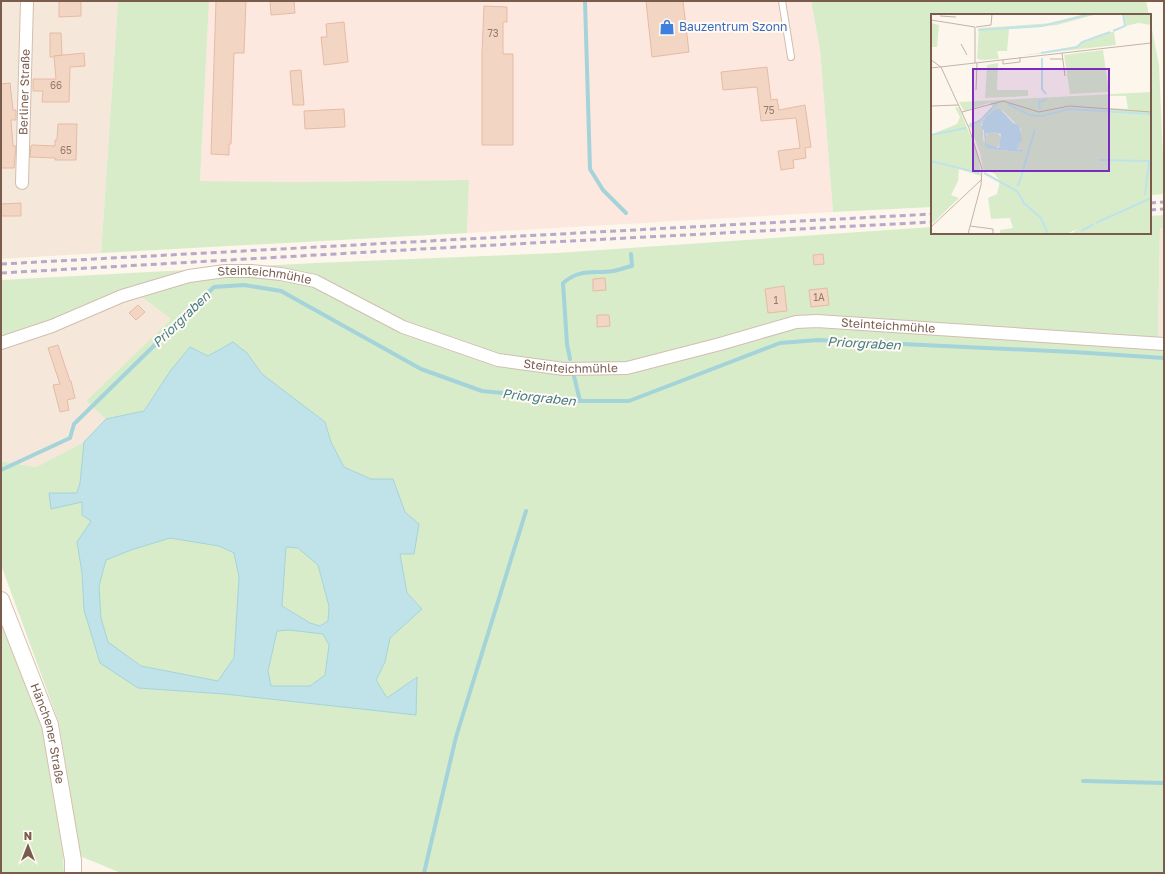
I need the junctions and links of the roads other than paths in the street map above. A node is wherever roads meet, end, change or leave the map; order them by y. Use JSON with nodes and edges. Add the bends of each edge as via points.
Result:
{"nodes":[{"id":1,"x":27,"y":1,"type":"edge"},
{"id":2,"x":782,"y":1,"type":"edge"},
{"id":3,"x":791,"y":56,"type":"dead end"},
{"id":4,"x":22,"y":183,"type":"dead end"},
{"id":5,"x":1,"y":343,"type":"edge"},
{"id":6,"x":1164,"y":344,"type":"edge"},
{"id":7,"x":1,"y":600,"type":"edge"},
{"id":8,"x":73,"y":873,"type":"edge"}],
"edges":[{"from":1,"to":4,"type":"street","name":"Berliner Straße"},
{"from":2,"to":3,"type":"lane"},
{"from":5,"to":6,"type":"street","name":"Steinteichmühle","via":[[52,326],[122,296],[189,276],[225,271],[251,271],[315,281],[403,327],[498,360],[564,369],[627,368],[796,322],[817,321]]},
{"from":7,"to":8,"type":"main road","name":"Hänchener Straße","via":[[50,725]]}]}
